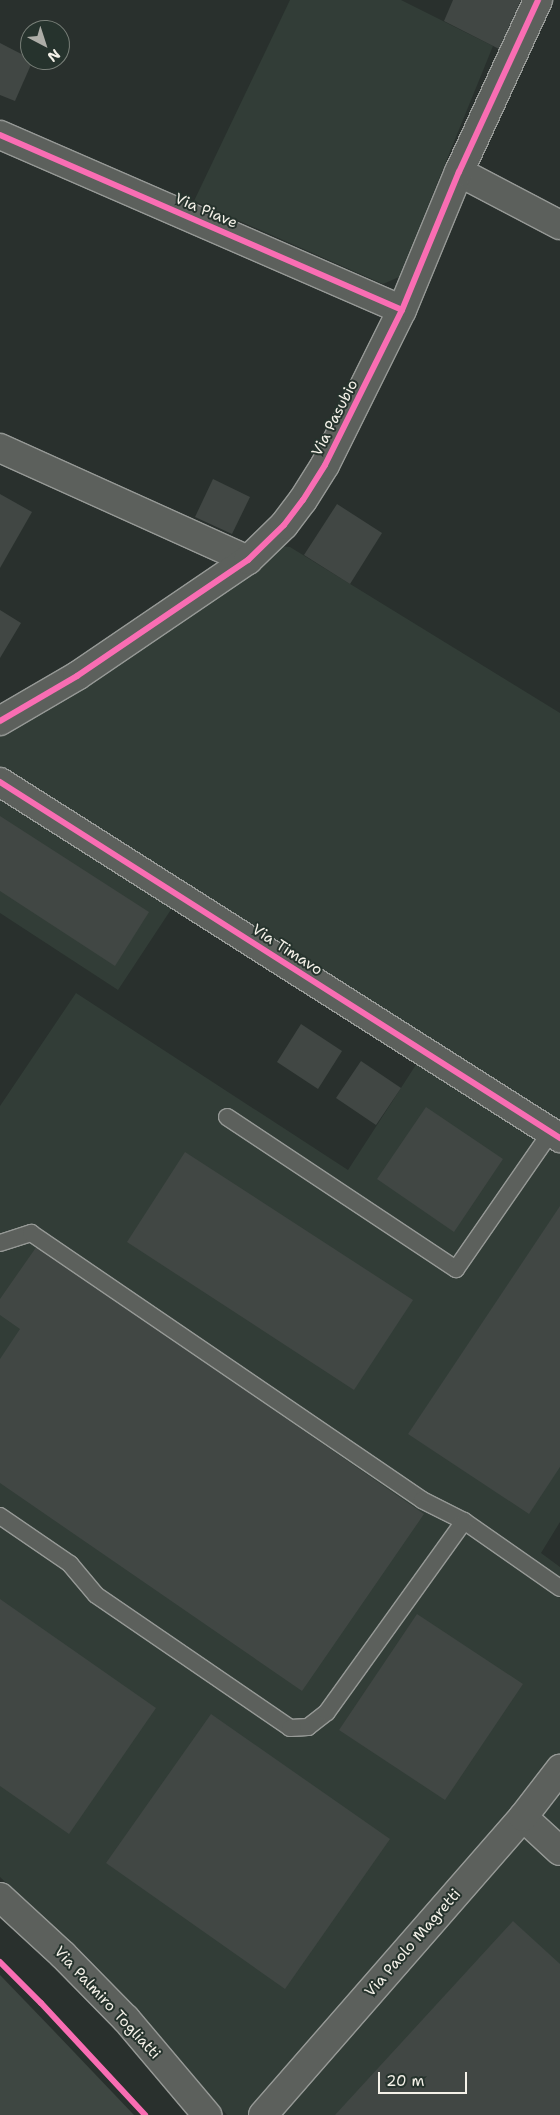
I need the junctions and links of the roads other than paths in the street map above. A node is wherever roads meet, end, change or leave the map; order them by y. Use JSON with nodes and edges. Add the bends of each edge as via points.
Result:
{"nodes":[{"id":1,"x":538,"y":0,"type":"edge"},
{"id":2,"x":0,"y":135,"type":"edge"},
{"id":3,"x":459,"y":172,"type":"junction"},
{"id":4,"x":560,"y":225,"type":"edge"},
{"id":5,"x":402,"y":310,"type":"junction"},
{"id":6,"x":0,"y":448,"type":"edge"},
{"id":7,"x":248,"y":560,"type":"junction"},
{"id":8,"x":0,"y":722,"type":"edge"},
{"id":9,"x":0,"y":782,"type":"edge"},
{"id":10,"x":227,"y":1118,"type":"dead end"},
{"id":11,"x":555,"y":1135,"type":"edge"},
{"id":12,"x":0,"y":1243,"type":"edge"},
{"id":13,"x":0,"y":1516,"type":"edge"},
{"id":14,"x":464,"y":1521,"type":"junction"},
{"id":15,"x":560,"y":1588,"type":"edge"},
{"id":16,"x":560,"y":1769,"type":"edge"},
{"id":17,"x":523,"y":1817,"type":"junction"},
{"id":18,"x":560,"y":1851,"type":"edge"},
{"id":19,"x":0,"y":1897,"type":"edge"},
{"id":20,"x":0,"y":1919,"type":"edge"},
{"id":21,"x":187,"y":2115,"type":"edge"},
{"id":22,"x":207,"y":2115,"type":"edge"},
{"id":23,"x":263,"y":2115,"type":"edge"}],
"edges":[{"from":1,"to":3,"type":"street","name":"Via Pasubio"},
{"from":2,"to":5,"type":"street","name":"Via Piave"},
{"from":3,"to":4,"type":"street"},
{"from":3,"to":5,"type":"street","name":"Via Pasubio"},
{"from":5,"to":7,"type":"street","name":"Via Pasubio","via":[[325,465],[284,524]]},
{"from":6,"to":7,"type":"street"},
{"from":7,"to":8,"type":"street","name":"Via Pasubio","via":[[77,676]]},
{"from":9,"to":11,"type":"street","name":"Via Timavo"},
{"from":10,"to":11,"type":"lane","name":"Via Timavo","via":[[456,1268]]},
{"from":12,"to":14,"type":"lane","via":[[31,1233],[422,1500]]},
{"from":13,"to":14,"type":"lane","via":[[70,1564],[96,1595],[290,1728],[308,1727],[327,1712]]},
{"from":14,"to":15,"type":"lane"},
{"from":16,"to":17,"type":"street","name":"Via Paolo Magretti"},
{"from":17,"to":18,"type":"street"},
{"from":17,"to":23,"type":"street","name":"Via Paolo Magretti"},
{"from":19,"to":22,"type":"street","name":"Via Palmiro Togliatti","via":[[126,2019]]},
{"from":20,"to":21,"type":"street","name":"Via Palmiro Togliatti","via":[[52,1966],[114,2030]]}]}
